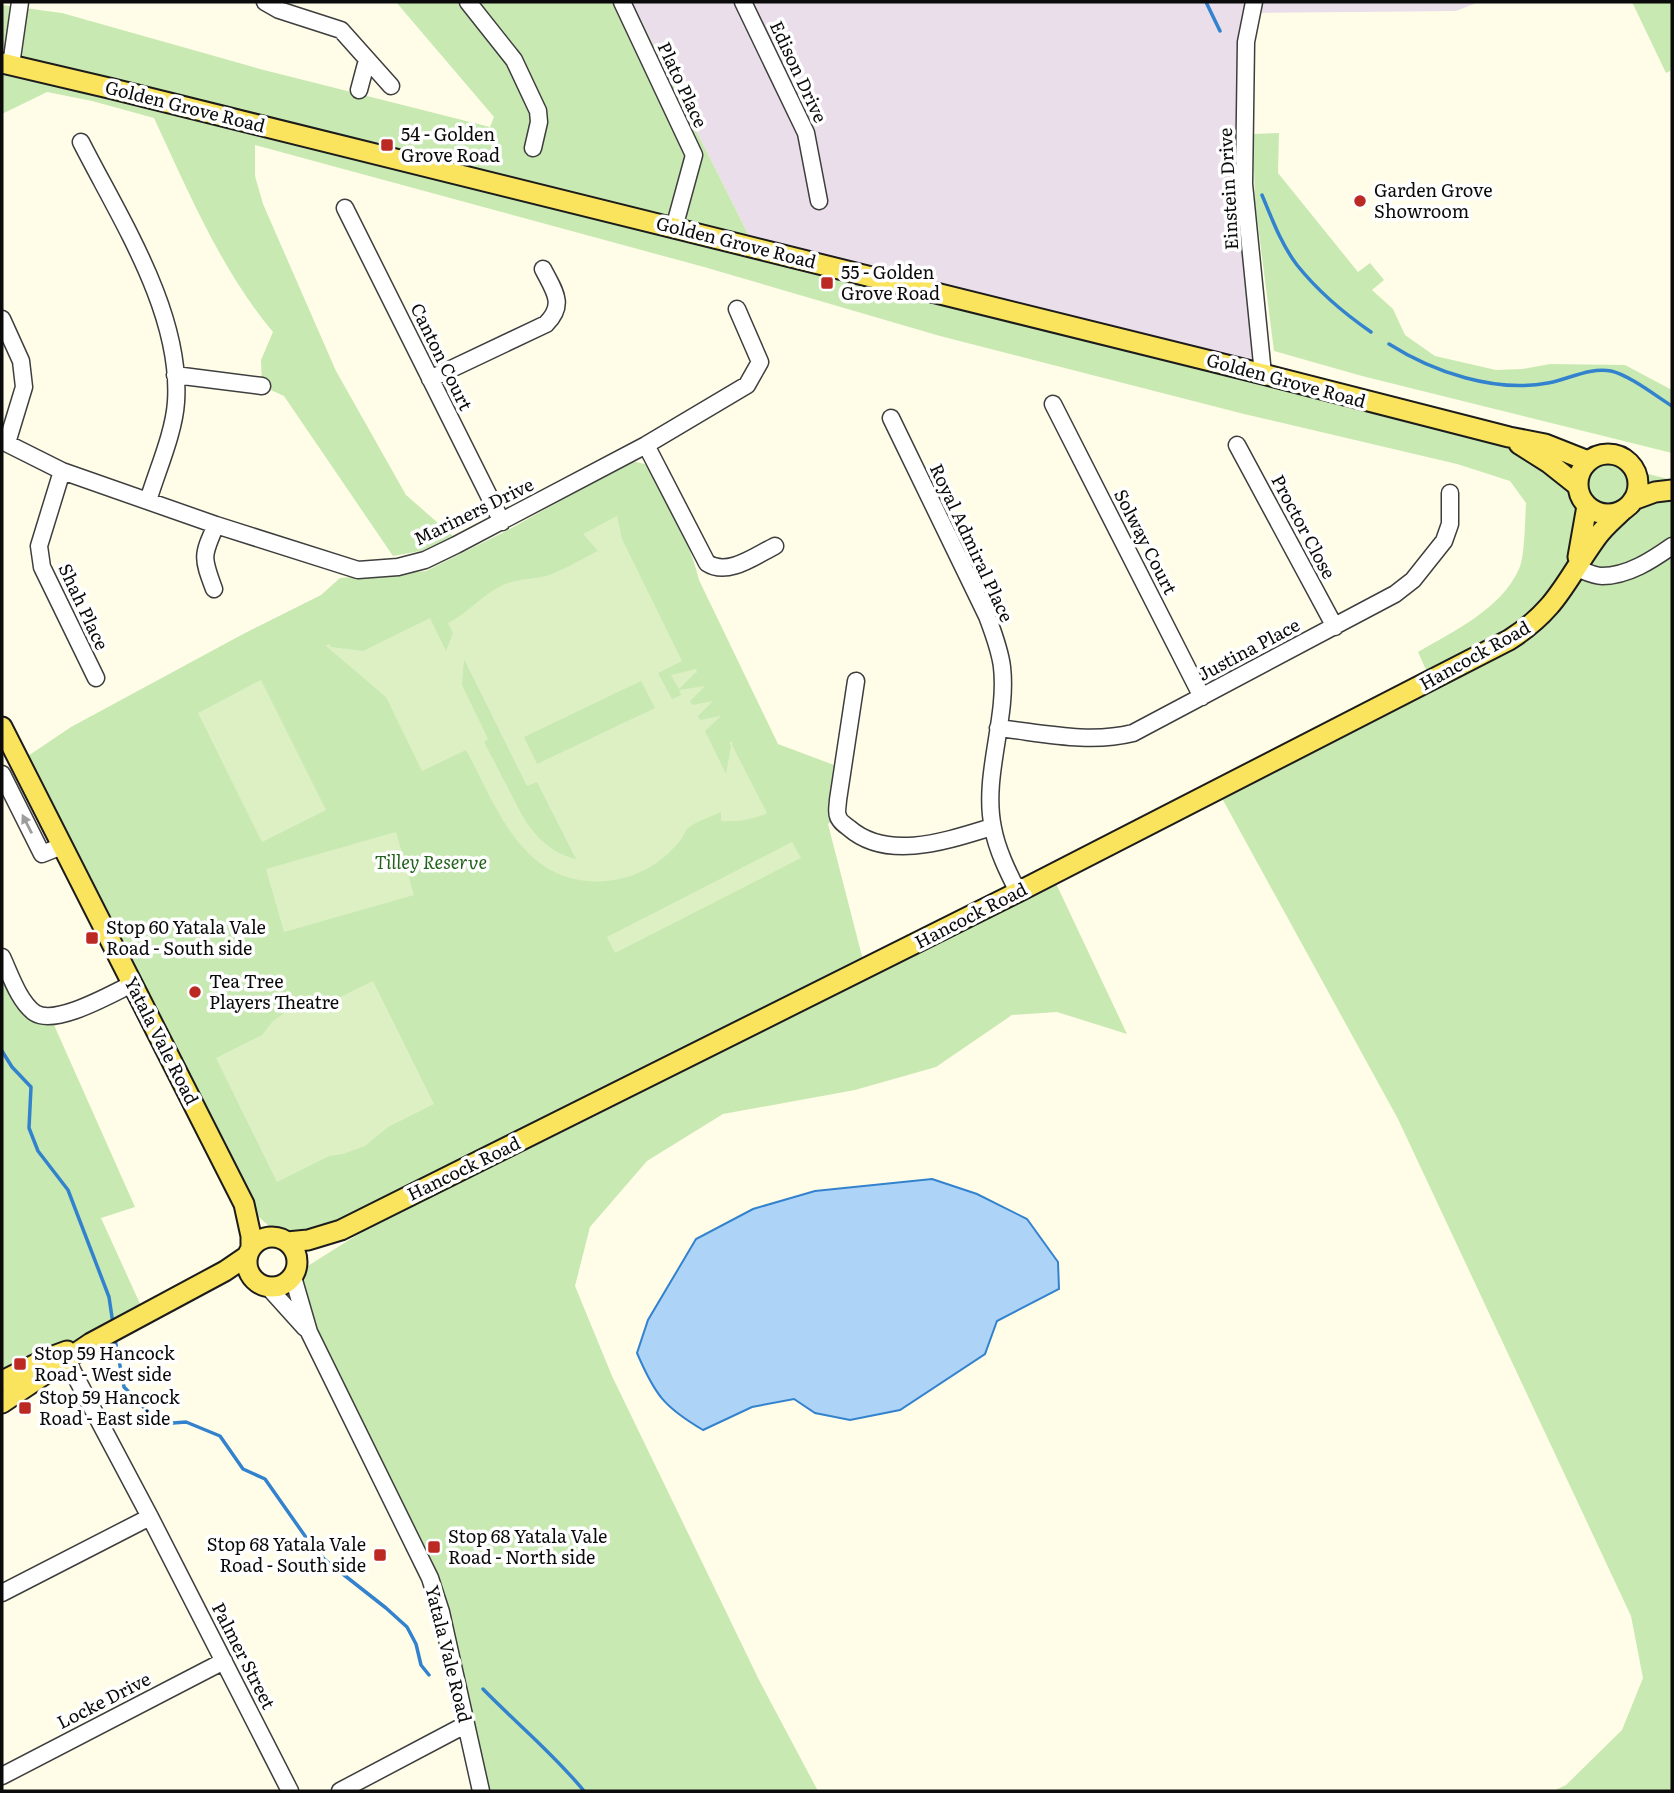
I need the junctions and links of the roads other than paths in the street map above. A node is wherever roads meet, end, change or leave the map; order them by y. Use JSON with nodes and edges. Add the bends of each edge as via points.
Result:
{"nodes":[{"id":1,"x":20,"y":2,"type":"edge"},
{"id":2,"x":468,"y":2,"type":"edge"},
{"id":3,"x":622,"y":2,"type":"edge"},
{"id":4,"x":743,"y":2,"type":"edge"},
{"id":5,"x":1254,"y":2,"type":"edge"},
{"id":6,"x":274,"y":4,"type":"edge"},
{"id":7,"x":368,"y":60,"type":"junction"},
{"id":8,"x":6,"y":64,"type":"edge"},
{"id":9,"x":391,"y":86,"type":"dead end"},
{"id":10,"x":359,"y":90,"type":"dead end"},
{"id":11,"x":81,"y":142,"type":"dead end"},
{"id":12,"x":533,"y":148,"type":"dead end"},
{"id":13,"x":819,"y":201,"type":"dead end"},
{"id":14,"x":345,"y":208,"type":"dead end"},
{"id":15,"x":674,"y":228,"type":"junction"},
{"id":16,"x":543,"y":269,"type":"dead end"},
{"id":17,"x":737,"y":309,"type":"dead end"},
{"id":18,"x":2,"y":319,"type":"edge"},
{"id":19,"x":1263,"y":374,"type":"junction"},
{"id":20,"x":175,"y":375,"type":"junction"},
{"id":21,"x":430,"y":379,"type":"junction"},
{"id":22,"x":262,"y":386,"type":"dead end"},
{"id":23,"x":1053,"y":404,"type":"dead end"},
{"id":24,"x":891,"y":418,"type":"dead end"},
{"id":25,"x":1509,"y":438,"type":"junction"},
{"id":26,"x":4,"y":442,"type":"edge"},
{"id":27,"x":646,"y":445,"type":"junction"},
{"id":28,"x":1237,"y":445,"type":"dead end"},
{"id":29,"x":1588,"y":461,"type":"junction"},
{"id":30,"x":62,"y":471,"type":"junction"},
{"id":31,"x":1636,"y":475,"type":"junction"},
{"id":32,"x":1672,"y":481,"type":"edge"},
{"id":33,"x":1578,"y":486,"type":"junction"},
{"id":34,"x":1672,"y":490,"type":"edge"},
{"id":35,"x":1450,"y":493,"type":"dead end"},
{"id":36,"x":148,"y":501,"type":"junction"},
{"id":37,"x":1628,"y":505,"type":"junction"},
{"id":38,"x":1587,"y":506,"type":"junction"},
{"id":39,"x":502,"y":522,"type":"junction"},
{"id":40,"x":216,"y":524,"type":"junction"},
{"id":41,"x":775,"y":545,"type":"dead end"},
{"id":42,"x":1672,"y":546,"type":"edge"},
{"id":43,"x":1576,"y":568,"type":"junction"},
{"id":44,"x":214,"y":589,"type":"dead end"},
{"id":45,"x":1335,"y":627,"type":"junction"},
{"id":46,"x":96,"y":678,"type":"dead end"},
{"id":47,"x":856,"y":681,"type":"dead end"},
{"id":48,"x":1202,"y":697,"type":"junction"},
{"id":49,"x":2,"y":727,"type":"edge"},
{"id":50,"x":998,"y":728,"type":"junction"},
{"id":51,"x":2,"y":774,"type":"edge"},
{"id":52,"x":992,"y":827,"type":"junction"},
{"id":53,"x":62,"y":846,"type":"junction"},
{"id":54,"x":1018,"y":892,"type":"junction"},
{"id":55,"x":2,"y":957,"type":"edge"},
{"id":56,"x":132,"y":984,"type":"junction"},
{"id":57,"x":244,"y":1204,"type":"junction"},
{"id":58,"x":341,"y":1230,"type":"junction"},
{"id":59,"x":282,"y":1240,"type":"junction"},
{"id":60,"x":249,"y":1252,"type":"junction"},
{"id":61,"x":295,"y":1271,"type":"junction"},
{"id":62,"x":261,"y":1284,"type":"junction"},
{"id":63,"x":168,"y":1302,"type":"junction"},
{"id":64,"x":309,"y":1332,"type":"junction"},
{"id":65,"x":65,"y":1357,"type":"junction"},
{"id":66,"x":2,"y":1381,"type":"edge"},
{"id":67,"x":2,"y":1403,"type":"edge"},
{"id":68,"x":150,"y":1517,"type":"junction"},
{"id":69,"x":2,"y":1593,"type":"edge"},
{"id":70,"x":224,"y":1661,"type":"junction"},
{"id":71,"x":466,"y":1725,"type":"junction"},
{"id":72,"x":2,"y":1776,"type":"edge"},
{"id":73,"x":290,"y":1791,"type":"edge"},
{"id":74,"x":340,"y":1791,"type":"edge"},
{"id":75,"x":481,"y":1791,"type":"edge"}],
"edges":[{"from":1,"to":8,"type":"street"},
{"from":2,"to":12,"type":"street","via":[[514,60],[538,111]]},
{"from":3,"to":15,"type":"street","name":"Plato Place","via":[[694,155]]},
{"from":4,"to":13,"type":"street","name":"Edison Drive","via":[[806,134]]},
{"from":5,"to":19,"type":"street","name":"Einstein Drive","via":[[1246,42],[1244,184]]},
{"from":6,"to":7,"type":"street","via":[[341,30]]},
{"from":7,"to":9,"type":"street"},
{"from":7,"to":10,"type":"street"},
{"from":8,"to":15,"type":"main road","name":"Golden Grove Road"},
{"from":11,"to":20,"type":"street","via":[[154,285],[169,333]]},
{"from":14,"to":21,"type":"street","name":"Canton Court"},
{"from":15,"to":19,"type":"main road","name":"Golden Grove Road"},
{"from":16,"to":21,"type":"street","via":[[558,302],[546,324]]},
{"from":17,"to":27,"type":"street","name":"Mariners Drive","via":[[760,362],[747,385]]},
{"from":18,"to":26,"type":"street","via":[[21,361],[24,387],[19,411]]},
{"from":19,"to":25,"type":"main road","name":"Golden Grove Road"},
{"from":20,"to":22,"type":"street"},
{"from":20,"to":36,"type":"street","via":[[176,403]]},
{"from":21,"to":39,"type":"street","name":"Canton Court"},
{"from":23,"to":48,"type":"street","name":"Solway Court"},
{"from":24,"to":50,"type":"street","name":"Royal Admiral Place","via":[[987,616],[1002,667]]},
{"from":25,"to":29,"type":"main road","name":"Golden Grove Road","via":[[1545,444]]},
{"from":25,"to":33,"type":"main road","name":"Golden Grove Road"},
{"from":26,"to":30,"type":"street","name":"Mariners Drive"},
{"from":27,"to":39,"type":"street","name":"Mariners Drive"},
{"from":27,"to":41,"type":"street","via":[[707,563],[724,569]]},
{"from":28,"to":45,"type":"street","name":"Proctor Close"},
{"from":29,"to":31,"type":"main road","via":[[1616,454]]},
{"from":29,"to":33,"type":"main road"},
{"from":30,"to":36,"type":"street","name":"Mariners Drive"},
{"from":30,"to":46,"type":"street","name":"Shah Place","via":[[39,546],[42,567]]},
{"from":31,"to":32,"type":"main road"},
{"from":31,"to":37,"type":"main road","via":[[1637,492]]},
{"from":33,"to":38,"type":"main road"},
{"from":34,"to":37,"type":"main road","via":[[1655,492]]},
{"from":35,"to":45,"type":"street","name":"Justina Place","via":[[1450,524],[1444,541],[1413,580]]},
{"from":36,"to":40,"type":"street","name":"Mariners Drive"},
{"from":37,"to":38,"type":"main road","via":[[1605,514]]},
{"from":37,"to":43,"type":"main road","name":"Hancock Road","via":[[1598,535]]},
{"from":38,"to":43,"type":"main road","name":"Hancock Road"},
{"from":39,"to":40,"type":"street","name":"Mariners Drive","via":[[425,560],[358,570]]},
{"from":40,"to":44,"type":"street","via":[[204,553]]},
{"from":42,"to":43,"type":"street","via":[[1621,574],[1600,576]]},
{"from":43,"to":54,"type":"main road","name":"Hancock Road","via":[[1548,610],[1509,640]]},
{"from":45,"to":48,"type":"street","name":"Justina Place"},
{"from":47,"to":52,"type":"street","via":[[838,800],[838,817],[843,823],[867,839],[900,846],[935,843]]},
{"from":48,"to":50,"type":"street","name":"Justina Place","via":[[1133,733],[1115,737]]},
{"from":49,"to":53,"type":"main road","name":"Yatala Vale Road"},
{"from":50,"to":52,"type":"street","name":"Royal Admiral Place"},
{"from":53,"to":51,"type":"street","one_way":true,"via":[[42,854]]},
{"from":52,"to":54,"type":"street","name":"Royal Admiral Place"},
{"from":53,"to":56,"type":"main road","name":"Yatala Vale Road"},
{"from":54,"to":58,"type":"main road","name":"Hancock Road"},
{"from":55,"to":56,"type":"street","via":[[29,1007],[44,1016],[67,1013]]},
{"from":56,"to":57,"type":"main road","name":"Yatala Vale Road"},
{"from":57,"to":59,"type":"main road","name":"Yatala Vale Road"},
{"from":57,"to":60,"type":"main road","name":"Yatala Vale Road","via":[[251,1236]]},
{"from":58,"to":59,"type":"main road","name":"Hancock Road","via":[[308,1240]]},
{"from":58,"to":61,"type":"main road","name":"Hancock Road"},
{"from":59,"to":60,"type":"main road","via":[[264,1238]]},
{"from":59,"to":61,"type":"main road","via":[[296,1254]]},
{"from":60,"to":62,"type":"main road","via":[[248,1269]]},
{"from":60,"to":63,"type":"main road"},
{"from":61,"to":62,"type":"main road","via":[[284,1285]]},
{"from":61,"to":64,"type":"street","name":"Yatala Vale Road"},
{"from":62,"to":63,"type":"main road","via":[[228,1282]]},
{"from":62,"to":64,"type":"street","name":"Yatala Vale Road"},
{"from":63,"to":65,"type":"main road"},
{"from":64,"to":71,"type":"street","name":"Yatala Vale Road","via":[[430,1578]]},
{"from":65,"to":66,"type":"main road"},
{"from":65,"to":67,"type":"main road"},
{"from":65,"to":68,"type":"street","name":"Palmer Street"},
{"from":68,"to":69,"type":"street"},
{"from":68,"to":70,"type":"street","name":"Palmer Street"},
{"from":70,"to":72,"type":"street","name":"Locke Drive"},
{"from":70,"to":73,"type":"street","name":"Palmer Street"},
{"from":71,"to":74,"type":"street"},
{"from":71,"to":75,"type":"street","name":"Yatala Vale Road"}]}
